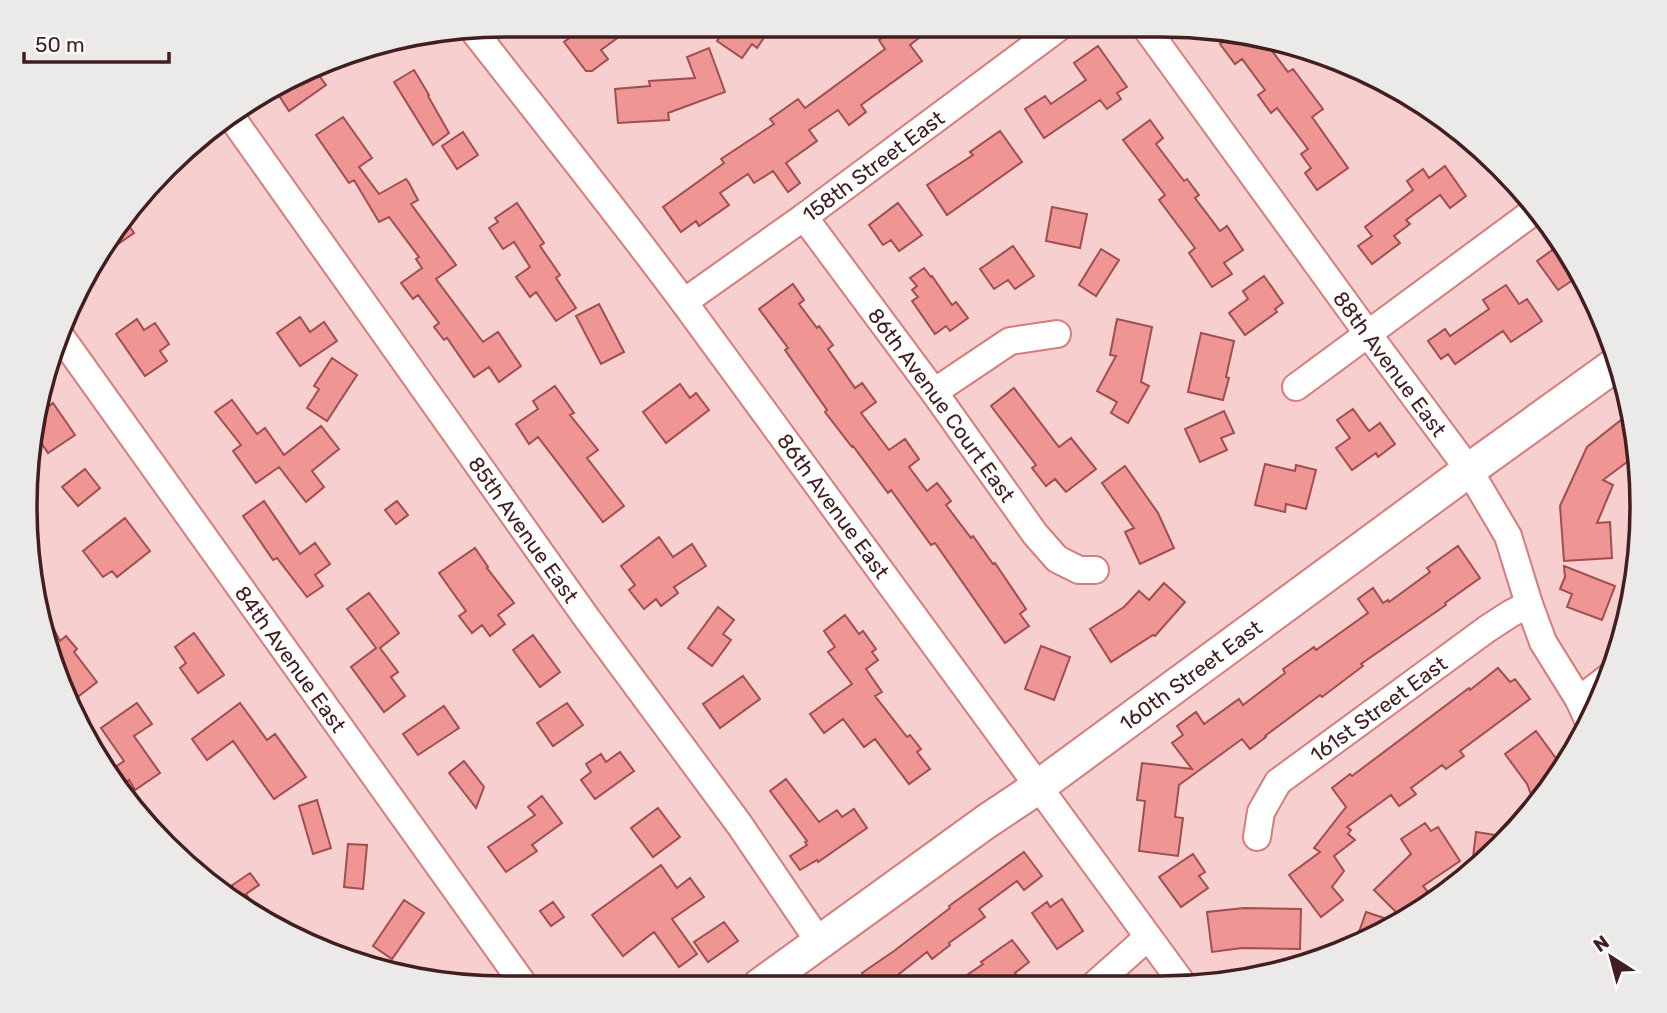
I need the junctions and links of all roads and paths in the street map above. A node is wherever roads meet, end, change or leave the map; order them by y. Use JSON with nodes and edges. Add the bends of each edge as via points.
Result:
{"nodes":[{"id":1,"x":1046,"y":37,"type":"edge"},
{"id":2,"x":1153,"y":37,"type":"edge"},
{"id":3,"x":479,"y":38,"type":"edge"},
{"id":4,"x":236,"y":123,"type":"edge"},
{"id":5,"x":1528,"y":215,"type":"edge"},
{"id":6,"x":804,"y":217,"type":"junction"},
{"id":7,"x":684,"y":302,"type":"junction"},
{"id":8,"x":1057,"y":334,"type":"dead end"},
{"id":9,"x":1368,"y":334,"type":"junction"},
{"id":10,"x":66,"y":344,"type":"edge"},
{"id":11,"x":1609,"y":369,"type":"edge"},
{"id":12,"x":1296,"y":387,"type":"dead end"},
{"id":13,"x":934,"y":392,"type":"junction"},
{"id":14,"x":1469,"y":470,"type":"junction"},
{"id":15,"x":1095,"y":570,"type":"dead end"},
{"id":16,"x":1529,"y":604,"type":"junction"},
{"id":17,"x":1592,"y":690,"type":"edge"},
{"id":18,"x":1579,"y":700,"type":"junction"},
{"id":19,"x":1584,"y":710,"type":"edge"},
{"id":20,"x":1038,"y":787,"type":"junction"},
{"id":21,"x":1257,"y":837,"type":"dead end"},
{"id":22,"x":1148,"y":937,"type":"junction"},
{"id":23,"x":820,"y":943,"type":"junction"},
{"id":24,"x":1176,"y":975,"type":"edge"},
{"id":25,"x":518,"y":976,"type":"edge"},
{"id":26,"x":773,"y":976,"type":"edge"},
{"id":27,"x":1104,"y":976,"type":"edge"}],
"edges":[{"from":1,"to":6,"type":"street","name":"158th Street East"},
{"from":2,"to":9,"type":"street","name":"88th Avenue East"},
{"from":3,"to":7,"type":"street","name":"86th Avenue East"},
{"from":4,"to":23,"type":"street","name":"85th Avenue East"},
{"from":5,"to":9,"type":"street"},
{"from":6,"to":7,"type":"street","name":"158th Street East"},
{"from":6,"to":13,"type":"street","name":"86th Avenue Court East"},
{"from":7,"to":20,"type":"street","name":"86th Avenue East"},
{"from":8,"to":13,"type":"street","via":[[1010,341]]},
{"from":9,"to":12,"type":"street"},
{"from":9,"to":14,"type":"street","name":"88th Avenue East"},
{"from":10,"to":25,"type":"street","name":"84th Avenue East"},
{"from":11,"to":14,"type":"main road","name":"160th Street East"},
{"from":13,"to":15,"type":"street","name":"86th Avenue Court East","via":[[1050,551],[1079,570]]},
{"from":14,"to":16,"type":"street","name":"88th Avenue East","via":[[1508,536]]},
{"from":14,"to":20,"type":"main road","name":"160th Street East"},
{"from":16,"to":18,"type":"street","name":"88th Avenue East","via":[[1543,642]]},
{"from":16,"to":21,"type":"street","name":"161st Street East","via":[[1487,629],[1278,782],[1261,812]]},
{"from":17,"to":18,"type":"street"},
{"from":18,"to":19,"type":"street","name":"88th Avenue East"},
{"from":20,"to":22,"type":"street","name":"86th Avenue East"},
{"from":20,"to":23,"type":"main road","name":"160th Street East"},
{"from":22,"to":24,"type":"street","name":"86th Avenue East"},
{"from":22,"to":27,"type":"street"},
{"from":23,"to":26,"type":"main road","name":"160th Street East"}]}
